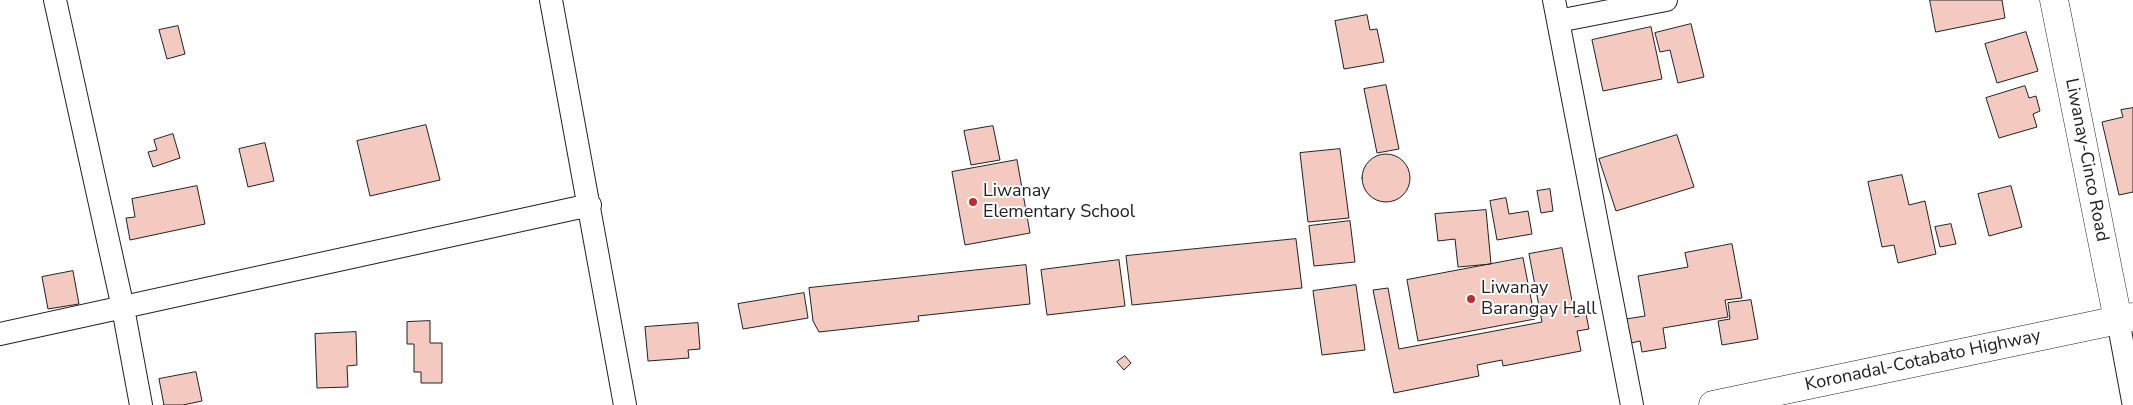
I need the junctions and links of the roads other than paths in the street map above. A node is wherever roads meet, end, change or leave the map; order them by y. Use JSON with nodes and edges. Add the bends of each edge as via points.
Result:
{"nodes":[{"id":1,"x":55,"y":0,"type":"edge"},
{"id":2,"x":551,"y":0,"type":"edge"},
{"id":3,"x":1666,"y":0,"type":"edge"},
{"id":4,"x":2054,"y":0,"type":"edge"},
{"id":5,"x":1556,"y":10,"type":"edge"},
{"id":6,"x":590,"y":205,"type":"junction"},
{"id":7,"x":123,"y":308,"type":"junction"},
{"id":8,"x":2126,"y":319,"type":"edge"},
{"id":9,"x":0,"y":334,"type":"edge"},
{"id":10,"x":2133,"y":401,"type":"edge"},
{"id":11,"x":141,"y":405,"type":"edge"},
{"id":12,"x":625,"y":405,"type":"edge"},
{"id":13,"x":1632,"y":405,"type":"edge"},
{"id":14,"x":1713,"y":405,"type":"edge"}],
"edges":[{"from":1,"to":7,"type":"street"},
{"from":2,"to":6,"type":"street"},
{"from":3,"to":5,"type":"street"},
{"from":4,"to":8,"type":"main road","name":"Liwanay-Cinco Road"},
{"from":5,"to":13,"type":"street"},
{"from":6,"to":7,"type":"street"},
{"from":6,"to":12,"type":"street"},
{"from":7,"to":9,"type":"street"},
{"from":7,"to":11,"type":"street"},
{"from":8,"to":10,"type":"street"},
{"from":8,"to":14,"type":"main road","name":"Koronadal-Cotabato Highway"}]}
